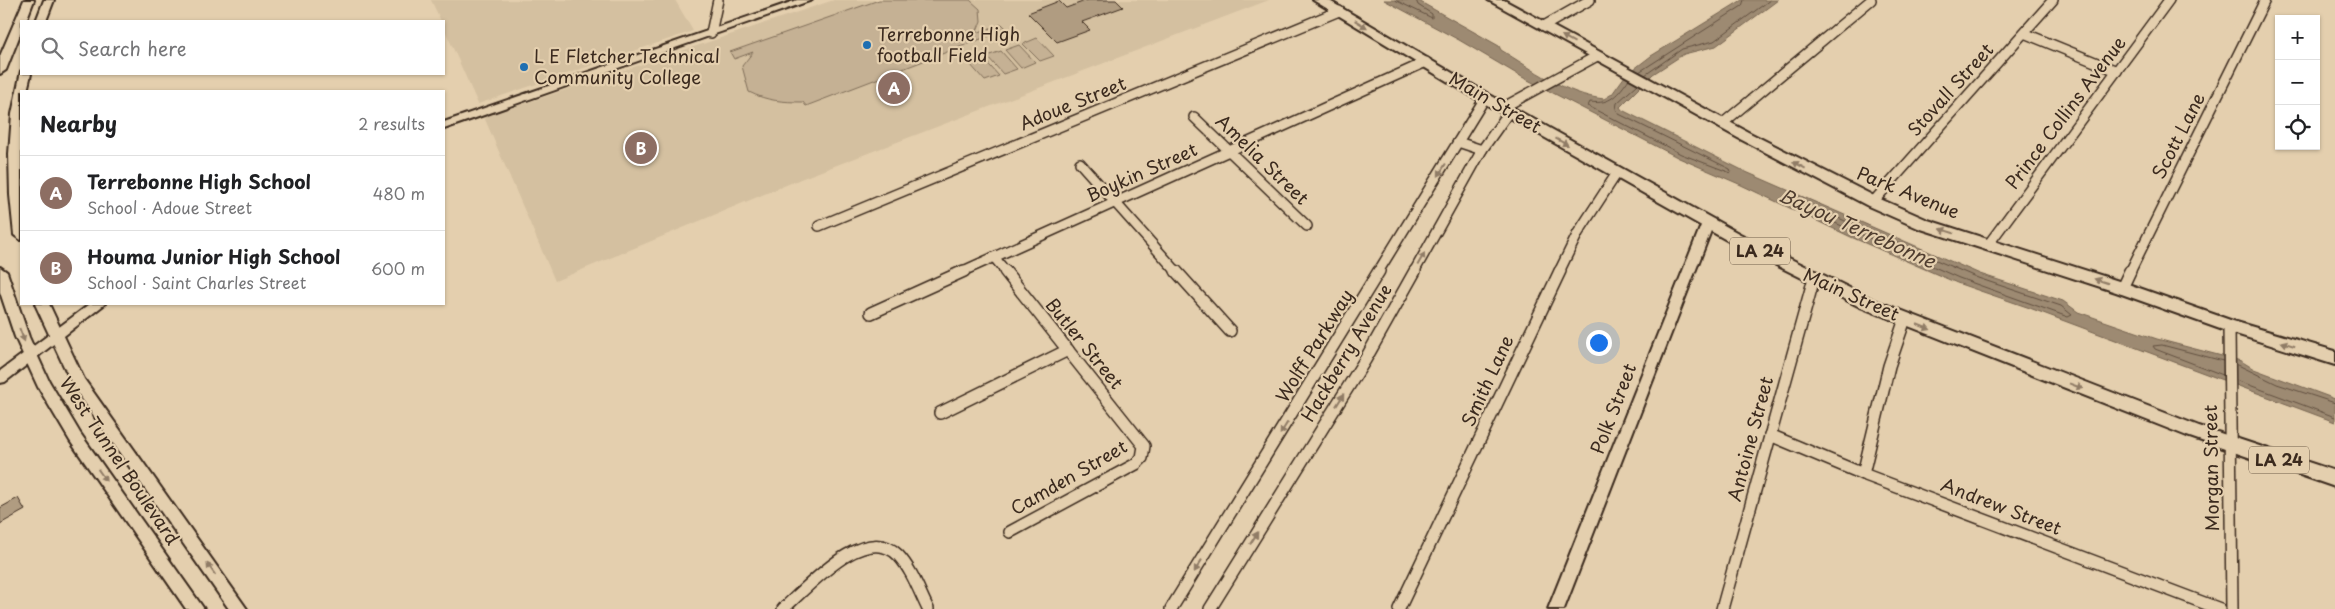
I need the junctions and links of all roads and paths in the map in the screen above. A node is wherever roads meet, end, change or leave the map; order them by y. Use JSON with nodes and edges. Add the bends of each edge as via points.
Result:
{"nodes":[{"id":1,"x":28,"y":0,"type":"edge"},
{"id":2,"x":50,"y":0,"type":"edge"},
{"id":3,"x":718,"y":0,"type":"edge"},
{"id":4,"x":807,"y":0,"type":"edge"},
{"id":5,"x":1319,"y":0,"type":"edge"},
{"id":6,"x":1494,"y":0,"type":"edge"},
{"id":7,"x":1590,"y":0,"type":"edge"},
{"id":8,"x":1871,"y":0,"type":"edge"},
{"id":9,"x":2053,"y":0,"type":"edge"},
{"id":10,"x":2169,"y":0,"type":"edge"},
{"id":11,"x":2265,"y":0,"type":"edge"},
{"id":12,"x":1339,"y":11,"type":"junction"},
{"id":13,"x":41,"y":20,"type":"edge"},
{"id":14,"x":1544,"y":26,"type":"junction"},
{"id":15,"x":711,"y":33,"type":"junction"},
{"id":16,"x":2024,"y":33,"type":"junction"},
{"id":17,"x":1597,"y":56,"type":"junction"},
{"id":18,"x":1426,"y":62,"type":"junction"},
{"id":19,"x":0,"y":70,"type":"edge"},
{"id":20,"x":2117,"y":71,"type":"junction"},
{"id":21,"x":25,"y":75,"type":"edge"},
{"id":22,"x":22,"y":90,"type":"edge"},
{"id":23,"x":1485,"y":98,"type":"junction"},
{"id":24,"x":20,"y":104,"type":"edge"},
{"id":25,"x":1505,"y":110,"type":"junction"},
{"id":26,"x":1194,"y":117,"type":"dead end"},
{"id":27,"x":1722,"y":124,"type":"junction"},
{"id":28,"x":445,"y":126,"type":"edge"},
{"id":29,"x":1458,"y":142,"type":"junction"},
{"id":30,"x":1482,"y":150,"type":"junction"},
{"id":31,"x":1229,"y":151,"type":"junction"},
{"id":32,"x":1080,"y":163,"type":"dead end"},
{"id":33,"x":1617,"y":173,"type":"junction"},
{"id":34,"x":1116,"y":202,"type":"junction"},
{"id":35,"x":1873,"y":202,"type":"junction"},
{"id":36,"x":1708,"y":224,"type":"junction"},
{"id":37,"x":20,"y":226,"type":"edge"},
{"id":38,"x":820,"y":226,"type":"dead end"},
{"id":39,"x":1307,"y":226,"type":"dead end"},
{"id":40,"x":1988,"y":245,"type":"junction"},
{"id":41,"x":994,"y":257,"type":"junction"},
{"id":42,"x":0,"y":272,"type":"edge"},
{"id":43,"x":1814,"y":278,"type":"junction"},
{"id":44,"x":2122,"y":288,"type":"junction"},
{"id":45,"x":42,"y":305,"type":"edge"},
{"id":46,"x":98,"y":305,"type":"edge"},
{"id":47,"x":871,"y":313,"type":"dead end"},
{"id":48,"x":1905,"y":320,"type":"junction"},
{"id":49,"x":2229,"y":326,"type":"junction"},
{"id":50,"x":1230,"y":331,"type":"dead end"},
{"id":51,"x":56,"y":336,"type":"junction"},
{"id":52,"x":1068,"y":350,"type":"junction"},
{"id":53,"x":30,"y":354,"type":"junction"},
{"id":54,"x":2335,"y":358,"type":"edge"},
{"id":55,"x":0,"y":378,"type":"edge"},
{"id":56,"x":940,"y":413,"type":"dead end"},
{"id":57,"x":1770,"y":435,"type":"junction"},
{"id":58,"x":2229,"y":443,"type":"junction"},
{"id":59,"x":1144,"y":453,"type":"joint"},
{"id":60,"x":1863,"y":474,"type":"junction"},
{"id":61,"x":2335,"y":479,"type":"edge"},
{"id":62,"x":1010,"y":532,"type":"dead end"},
{"id":63,"x":196,"y":609,"type":"edge"},
{"id":64,"x":239,"y":609,"type":"edge"},
{"id":65,"x":783,"y":609,"type":"edge"},
{"id":66,"x":928,"y":609,"type":"edge"},
{"id":67,"x":1171,"y":609,"type":"edge"},
{"id":68,"x":1210,"y":609,"type":"edge"},
{"id":69,"x":1399,"y":609,"type":"edge"},
{"id":70,"x":1556,"y":609,"type":"edge"},
{"id":71,"x":1722,"y":609,"type":"edge"},
{"id":72,"x":2220,"y":609,"type":"edge"},
{"id":73,"x":2232,"y":609,"type":"edge"}],
"edges":[{"from":1,"to":19,"type":"main road"},
{"from":2,"to":13,"type":"main road"},
{"from":3,"to":15,"type":"street"},
{"from":4,"to":15,"type":"street"},
{"from":5,"to":12,"type":"main road","name":"Main Street","number":"LA 24"},
{"from":6,"to":14,"type":"main road","name":"Park Avenue"},
{"from":7,"to":14,"type":"street"},
{"from":8,"to":27,"type":"street"},
{"from":9,"to":16,"type":"street","name":"Stovall Street"},
{"from":10,"to":20,"type":"street","name":"Prince Collins Avenue"},
{"from":11,"to":44,"type":"street","name":"Scott Lane"},
{"from":12,"to":18,"type":"main road","name":"Main Street","number":"LA 24","one_way":true},
{"from":12,"to":38,"type":"street","name":"Adoue Street"},
{"from":17,"to":14,"type":"main road","name":"Park Avenue","one_way":true},
{"from":15,"to":28,"type":"street"},
{"from":16,"to":20,"type":"street"},
{"from":16,"to":35,"type":"street","name":"Stovall Street"},
{"from":17,"to":25,"type":"street","name":"Hackberry Avenue","via":[[1532,90]]},
{"from":17,"to":27,"type":"main road","name":"Park Avenue"},
{"from":18,"to":23,"type":"main road","name":"Main Street","number":"LA 24"},
{"from":18,"to":31,"type":"street","name":"Boykin Street"},
{"from":20,"to":40,"type":"street","name":"Prince Collins Avenue"},
{"from":21,"to":22,"type":"main road"},
{"from":23,"to":25,"type":"main road","name":"Main Street","number":"LA 24"},
{"from":23,"to":29,"type":"street","name":"Wolff Parkway"},
{"from":24,"to":37,"type":"main road","via":[[15,134],[15,184]]},
{"from":25,"to":30,"type":"street","name":"Hackberry Avenue"},
{"from":25,"to":33,"type":"main road","name":"Main Street","number":"LA 24","one_way":true},
{"from":26,"to":31,"type":"street","name":"Amelia Street"},
{"from":35,"to":27,"type":"main road","name":"Park Avenue","one_way":true},
{"from":29,"to":30,"type":"street"},
{"from":29,"to":67,"type":"street","name":"Wolff Parkway","one_way":true},
{"from":68,"to":30,"type":"street","name":"Hackberry Avenue","one_way":true,"via":[[1365,360]]},
{"from":31,"to":34,"type":"street","name":"Boykin Street"},
{"from":31,"to":39,"type":"street","name":"Amelia Street"},
{"from":32,"to":34,"type":"street"},
{"from":33,"to":36,"type":"main road","name":"Main Street","number":"LA 24"},
{"from":33,"to":69,"type":"street","name":"Smith Lane","via":[[1578,233]]},
{"from":34,"to":41,"type":"street","name":"Boykin Street"},
{"from":34,"to":50,"type":"street"},
{"from":40,"to":35,"type":"main road","name":"Park Avenue","one_way":true,"via":[[1923,224]]},
{"from":36,"to":43,"type":"main road","name":"Main Street","number":"LA 24"},
{"from":36,"to":70,"type":"street","name":"Polk Street"},
{"from":44,"to":40,"type":"main road","name":"Park Avenue","one_way":true},
{"from":41,"to":47,"type":"street","name":"Boykin Street"},
{"from":41,"to":52,"type":"street","name":"Butler Street"},
{"from":42,"to":53,"type":"main road","name":"West Tunnel Boulevard","one_way":true},
{"from":43,"to":48,"type":"main road","name":"Main Street","number":"LA 24"},
{"from":43,"to":57,"type":"street","name":"Antoine Street"},
{"from":44,"to":49,"type":"main road","name":"Park Avenue"},
{"from":45,"to":51,"type":"main road","name":"West Tunnel Boulevard"},
{"from":46,"to":51,"type":"street"},
{"from":48,"to":58,"type":"main road","name":"Main Street","number":"LA 24","one_way":true},
{"from":48,"to":60,"type":"street","via":[[1889,366]]},
{"from":54,"to":49,"type":"main road","name":"Park Avenue","one_way":true},
{"from":49,"to":58,"type":"street","name":"Morgan Street"},
{"from":51,"to":53,"type":"street"},
{"from":64,"to":51,"type":"main road","name":"West Tunnel Boulevard","one_way":true,"via":[[78,382]]},
{"from":52,"to":56,"type":"street"},
{"from":52,"to":59,"type":"street","name":"Butler Street","via":[[1138,437]]},
{"from":53,"to":55,"type":"street"},
{"from":53,"to":63,"type":"main road","name":"West Tunnel Boulevard","one_way":true,"via":[[75,437]]},
{"from":57,"to":60,"type":"street","name":"Andrew Street"},
{"from":57,"to":71,"type":"street","name":"Antoine Street"},
{"from":58,"to":61,"type":"main road","name":"Main Street","number":"LA 24"},
{"from":58,"to":73,"type":"street","name":"Morgan Street"},
{"from":59,"to":62,"type":"street","name":"Camden Street","via":[[1136,464]]},
{"from":60,"to":72,"type":"street","name":"Andrew Street"},
{"from":65,"to":66,"type":"street","via":[[845,556],[862,546],[872,545],[890,548],[899,555]]}]}
